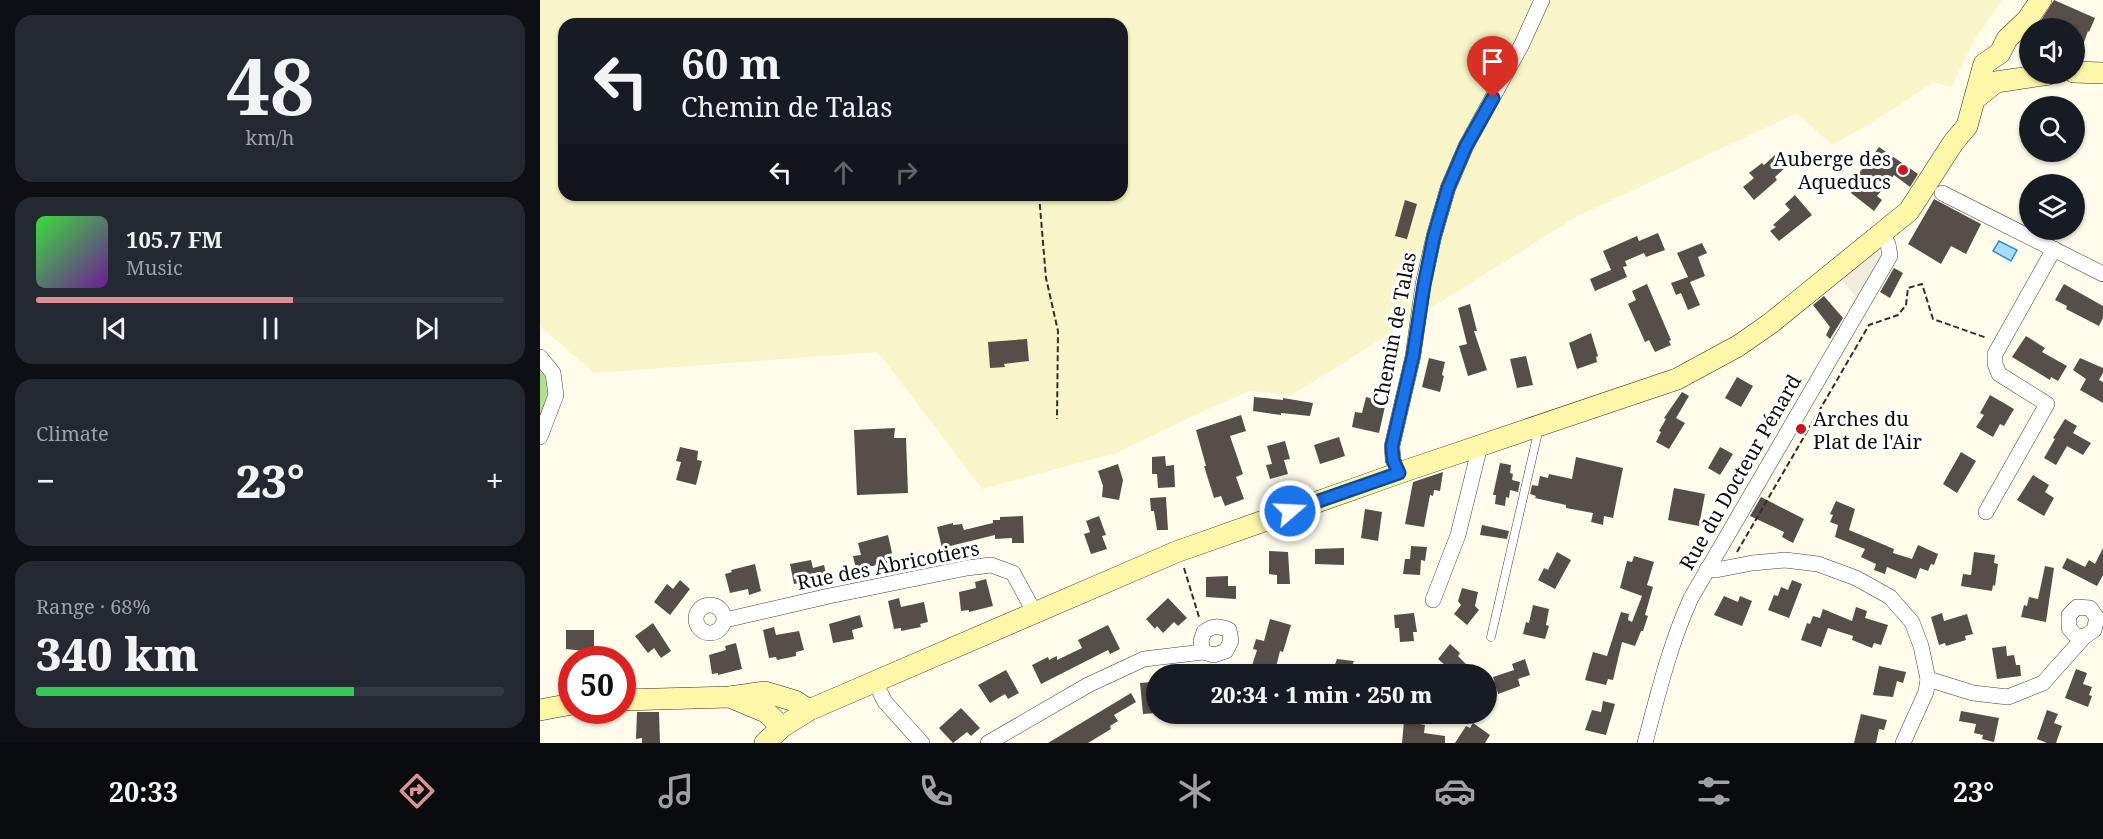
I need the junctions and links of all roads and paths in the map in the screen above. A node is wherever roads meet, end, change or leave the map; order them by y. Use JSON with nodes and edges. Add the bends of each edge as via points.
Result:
{"nodes":[{"id":1,"x":1542,"y":0,"type":"edge"},
{"id":2,"x":2030,"y":0,"type":"edge"},
{"id":3,"x":2041,"y":0,"type":"edge"},
{"id":4,"x":2007,"y":59,"type":"edge"},
{"id":5,"x":2085,"y":72,"type":"edge"},
{"id":6,"x":2103,"y":73,"type":"edge"},
{"id":7,"x":1972,"y":89,"type":"junction"},
{"id":8,"x":1936,"y":190,"type":"junction"},
{"id":9,"x":1040,"y":201,"type":"edge"},
{"id":10,"x":1880,"y":234,"type":"junction"},
{"id":11,"x":2054,"y":249,"type":"junction"},
{"id":12,"x":2103,"y":274,"type":"edge"},
{"id":13,"x":2001,"y":344,"type":"junction"},
{"id":14,"x":540,"y":357,"type":"edge"},
{"id":15,"x":1057,"y":419,"type":"dead end"},
{"id":16,"x":1540,"y":425,"type":"junction"},
{"id":17,"x":540,"y":437,"type":"edge"},
{"id":18,"x":1480,"y":446,"type":"junction"},
{"id":19,"x":1399,"y":473,"type":"junction"},
{"id":20,"x":1986,"y":512,"type":"dead end"},
{"id":21,"x":1728,"y":568,"type":"junction"},
{"id":22,"x":1707,"y":569,"type":"junction"},
{"id":23,"x":1185,"y":571,"type":"dead end"},
{"id":24,"x":1433,"y":600,"type":"dead end"},
{"id":25,"x":1037,"y":613,"type":"junction"},
{"id":26,"x":725,"y":620,"type":"dead end"},
{"id":27,"x":1204,"y":632,"type":"junction"},
{"id":28,"x":1491,"y":637,"type":"dead end"},
{"id":29,"x":2084,"y":637,"type":"dead end"},
{"id":30,"x":1203,"y":652,"type":"junction"},
{"id":31,"x":1928,"y":680,"type":"junction"},
{"id":32,"x":875,"y":682,"type":"junction"},
{"id":33,"x":730,"y":697,"type":"junction"},
{"id":34,"x":636,"y":700,"type":"edge"},
{"id":35,"x":558,"y":707,"type":"edge"},
{"id":36,"x":540,"y":710,"type":"edge"},
{"id":37,"x":809,"y":711,"type":"junction"},
{"id":38,"x":782,"y":727,"type":"junction"},
{"id":39,"x":765,"y":743,"type":"edge"},
{"id":40,"x":922,"y":743,"type":"edge"},
{"id":41,"x":988,"y":743,"type":"edge"},
{"id":42,"x":1645,"y":743,"type":"edge"},
{"id":43,"x":1903,"y":743,"type":"edge"}],
"edges":[{"from":1,"to":19,"type":"street","name":"Chemin de Talas","via":[[1448,188],[1430,255],[1413,356],[1392,446]]},
{"from":2,"to":4,"type":"main road","via":[[2022,10]]},
{"from":3,"to":4,"type":"main road","via":[[2007,39]]},
{"from":4,"to":7,"type":"main road"},
{"from":4,"to":7,"type":"main road","via":[[2000,53],[1984,63]]},
{"from":4,"to":7,"type":"main road","via":[[1981,55]]},
{"from":5,"to":6,"type":"main road"},
{"from":7,"to":8,"type":"main road","via":[[1967,126],[1953,143]]},
{"from":8,"to":10,"type":"main road"},
{"from":8,"to":11,"type":"street"},
{"from":9,"to":15,"type":"path","via":[[1046,278],[1058,331]]},
{"from":10,"to":16,"type":"main road","via":[[1738,346],[1677,379]]},
{"from":10,"to":22,"type":"street","name":"Rue du Docteur Pénard","via":[[1888,244],[1890,256]]},
{"from":11,"to":12,"type":"street"},
{"from":11,"to":13,"type":"street"},
{"from":13,"to":20,"type":"street","via":[[1995,354],[1999,374],[2047,404]]},
{"from":13,"to":21,"type":"path","via":[[1932,319],[1922,284],[1908,288],[1905,305],[1898,315],[1869,325]]},
{"from":14,"to":17,"type":"street","via":[[554,373],[556,395]]},
{"from":16,"to":18,"type":"main road"},
{"from":16,"to":28,"type":"lane"},
{"from":18,"to":19,"type":"main road"},
{"from":18,"to":24,"type":"street","via":[[1458,536]]},
{"from":19,"to":25,"type":"main road","via":[[1176,552]]},
{"from":21,"to":22,"type":"street"},
{"from":21,"to":31,"type":"street","via":[[1785,560],[1818,564],[1890,597],[1912,622]]},
{"from":22,"to":42,"type":"street","name":"Rue du Docteur Pénard","via":[[1682,620]]},
{"from":23,"to":27,"type":"path"},
{"from":25,"to":26,"type":"street","name":"Rue des Abricotiers","via":[[1013,573],[991,565]]},
{"from":25,"to":32,"type":"main road"},
{"from":27,"to":30,"type":"street"},
{"from":27,"to":30,"type":"street","via":[[1219,626],[1228,630],[1231,641],[1226,651],[1214,655]]},
{"from":29,"to":31,"type":"street","via":[[2043,683],[2008,697],[1973,693]]},
{"from":30,"to":41,"type":"street","via":[[1144,659],[1088,685]]},
{"from":31,"to":43,"type":"street"},
{"from":32,"to":37,"type":"main road"},
{"from":32,"to":40,"type":"street","via":[[885,702]]},
{"from":33,"to":34,"type":"main road"},
{"from":33,"to":37,"type":"main road","via":[[765,692],[795,701]]},
{"from":33,"to":38,"type":"main road","via":[[766,712]]},
{"from":35,"to":36,"type":"main road"},
{"from":37,"to":38,"type":"main road"},
{"from":38,"to":39,"type":"main road"}]}
